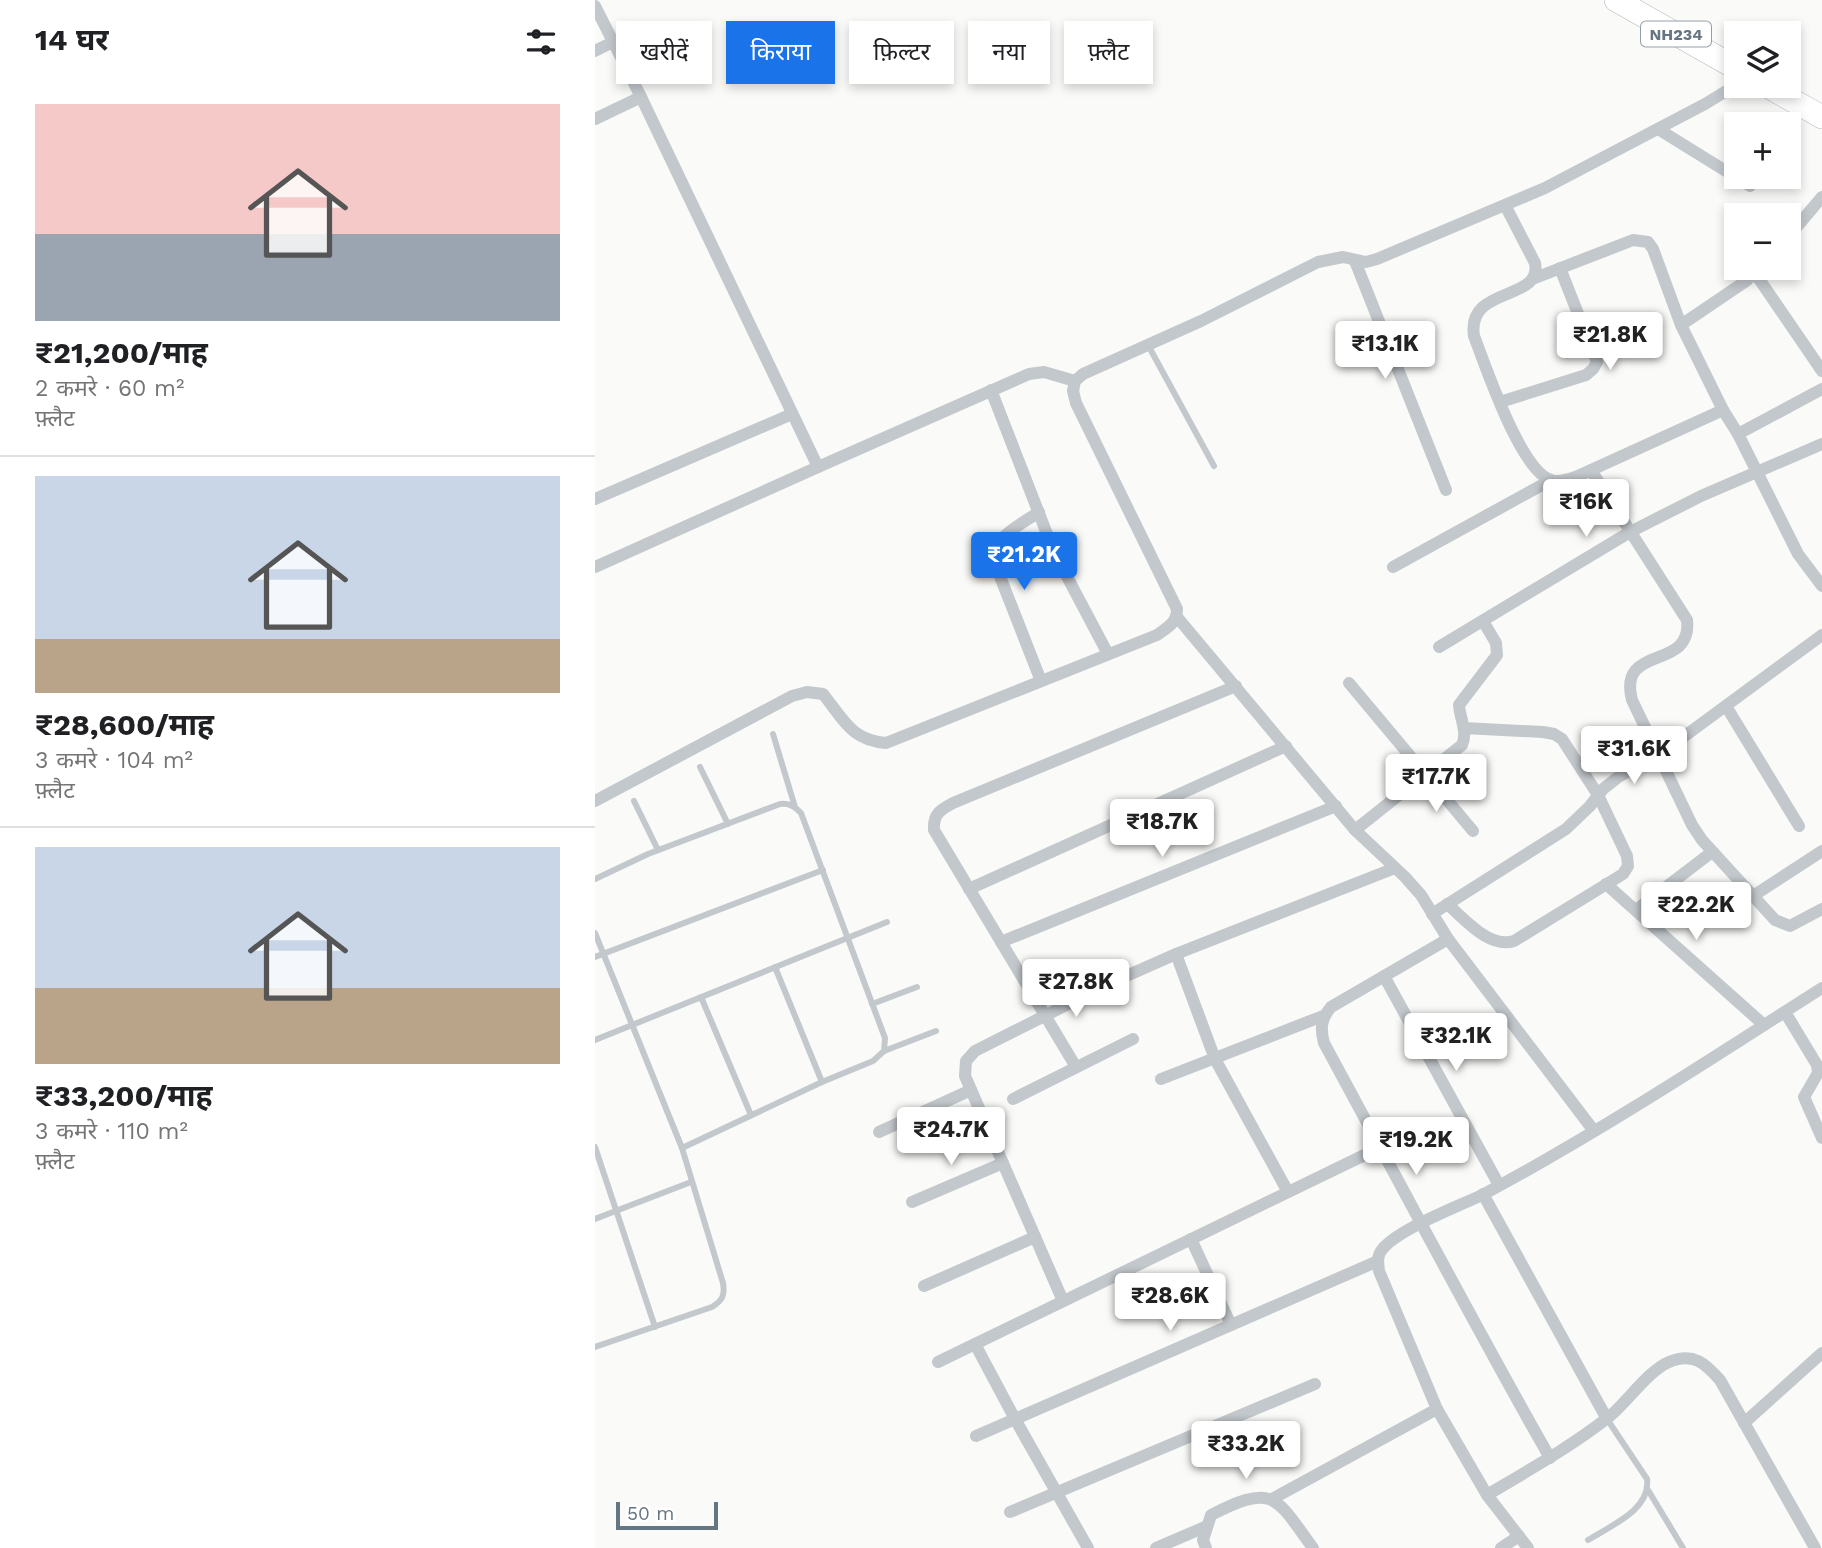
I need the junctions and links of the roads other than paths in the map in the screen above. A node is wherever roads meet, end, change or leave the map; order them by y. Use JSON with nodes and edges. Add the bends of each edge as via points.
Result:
{"nodes":[{"id":1,"x":1616,"y":0,"type":"edge"},
{"id":2,"x":595,"y":6,"type":"edge"},
{"id":3,"x":614,"y":42,"type":"junction"},
{"id":4,"x":595,"y":51,"type":"edge"},
{"id":5,"x":1724,"y":61,"type":"edge"},
{"id":6,"x":1724,"y":92,"type":"edge"},
{"id":7,"x":641,"y":97,"type":"junction"},
{"id":8,"x":1788,"y":98,"type":"edge"},
{"id":9,"x":1822,"y":117,"type":"edge"},
{"id":10,"x":595,"y":119,"type":"edge"},
{"id":11,"x":1658,"y":129,"type":"junction"},
{"id":12,"x":1724,"y":170,"type":"edge"},
{"id":13,"x":1822,"y":197,"type":"edge"},
{"id":14,"x":1506,"y":207,"type":"junction"},
{"id":15,"x":1801,"y":222,"type":"edge"},
{"id":16,"x":1355,"y":261,"type":"junction"},
{"id":17,"x":1560,"y":268,"type":"junction"},
{"id":18,"x":1535,"y":278,"type":"junction"},
{"id":19,"x":1743,"y":280,"type":"edge"},
{"id":20,"x":1763,"y":280,"type":"edge"},
{"id":21,"x":1681,"y":325,"type":"junction"},
{"id":22,"x":1148,"y":345,"type":"junction"},
{"id":23,"x":1822,"y":372,"type":"edge"},
{"id":24,"x":1075,"y":381,"type":"junction"},
{"id":25,"x":1822,"y":389,"type":"edge"},
{"id":26,"x":991,"y":390,"type":"junction"},
{"id":27,"x":1500,"y":402,"type":"junction"},
{"id":28,"x":1723,"y":410,"type":"junction"},
{"id":29,"x":792,"y":414,"type":"junction"},
{"id":30,"x":1738,"y":434,"type":"junction"},
{"id":31,"x":1822,"y":444,"type":"edge"},
{"id":32,"x":1214,"y":466,"type":"dead end"},
{"id":33,"x":818,"y":467,"type":"junction"},
{"id":34,"x":1591,"y":470,"type":"junction"},
{"id":35,"x":1756,"y":472,"type":"junction"},
{"id":36,"x":1551,"y":480,"type":"junction"},
{"id":37,"x":1445,"y":490,"type":"dead end"},
{"id":38,"x":595,"y":499,"type":"edge"},
{"id":39,"x":1039,"y":512,"type":"junction"},
{"id":40,"x":1630,"y":532,"type":"junction"},
{"id":41,"x":1393,"y":566,"type":"dead end"},
{"id":42,"x":595,"y":567,"type":"edge"},
{"id":43,"x":1822,"y":586,"type":"edge"},
{"id":44,"x":1177,"y":617,"type":"junction"},
{"id":45,"x":1483,"y":621,"type":"junction"},
{"id":46,"x":1822,"y":635,"type":"edge"},
{"id":47,"x":1439,"y":648,"type":"dead end"},
{"id":48,"x":1108,"y":654,"type":"junction"},
{"id":49,"x":1041,"y":681,"type":"junction"},
{"id":50,"x":1349,"y":683,"type":"dead end"},
{"id":51,"x":1235,"y":686,"type":"junction"},
{"id":52,"x":1726,"y":706,"type":"junction"},
{"id":53,"x":1464,"y":729,"type":"junction"},
{"id":54,"x":772,"y":734,"type":"dead end"},
{"id":55,"x":1286,"y":746,"type":"junction"},
{"id":56,"x":1657,"y":753,"type":"junction"},
{"id":57,"x":700,"y":767,"type":"dead end"},
{"id":58,"x":1425,"y":775,"type":"junction"},
{"id":59,"x":1598,"y":795,"type":"junction"},
{"id":60,"x":595,"y":801,"type":"edge"},
{"id":61,"x":634,"y":801,"type":"dead end"},
{"id":62,"x":1336,"y":806,"type":"junction"},
{"id":63,"x":795,"y":807,"type":"junction"},
{"id":64,"x":728,"y":824,"type":"junction"},
{"id":65,"x":1798,"y":826,"type":"dead end"},
{"id":66,"x":1355,"y":830,"type":"junction"},
{"id":67,"x":1473,"y":831,"type":"dead end"},
{"id":68,"x":658,"y":850,"type":"junction"},
{"id":69,"x":1822,"y":851,"type":"edge"},
{"id":70,"x":1712,"y":852,"type":"junction"},
{"id":71,"x":1395,"y":868,"type":"junction"},
{"id":72,"x":823,"y":870,"type":"junction"},
{"id":73,"x":595,"y":879,"type":"edge"},
{"id":74,"x":1606,"y":884,"type":"junction"},
{"id":75,"x":969,"y":889,"type":"junction"},
{"id":76,"x":1753,"y":896,"type":"junction"},
{"id":77,"x":1447,"y":904,"type":"junction"},
{"id":78,"x":1822,"y":909,"type":"edge"},
{"id":79,"x":1636,"y":911,"type":"junction"},
{"id":80,"x":1432,"y":914,"type":"junction"},
{"id":81,"x":887,"y":922,"type":"dead end"},
{"id":82,"x":595,"y":933,"type":"edge"},
{"id":83,"x":848,"y":936,"type":"junction"},
{"id":84,"x":1448,"y":939,"type":"junction"},
{"id":85,"x":1002,"y":942,"type":"junction"},
{"id":86,"x":604,"y":954,"type":"junction"},
{"id":87,"x":1176,"y":954,"type":"junction"},
{"id":88,"x":595,"y":957,"type":"edge"},
{"id":89,"x":775,"y":967,"type":"junction"},
{"id":90,"x":1384,"y":976,"type":"junction"},
{"id":91,"x":917,"y":987,"type":"dead end"},
{"id":92,"x":1822,"y":988,"type":"edge"},
{"id":93,"x":701,"y":997,"type":"junction"},
{"id":94,"x":872,"y":1004,"type":"junction"},
{"id":95,"x":1785,"y":1012,"type":"junction"},
{"id":96,"x":1046,"y":1015,"type":"junction"},
{"id":97,"x":1323,"y":1016,"type":"junction"},
{"id":98,"x":1764,"y":1025,"type":"junction"},
{"id":99,"x":633,"y":1026,"type":"junction"},
{"id":100,"x":936,"y":1031,"type":"dead end"},
{"id":101,"x":595,"y":1040,"type":"edge"},
{"id":102,"x":1133,"y":1040,"type":"dead end"},
{"id":103,"x":884,"y":1051,"type":"junction"},
{"id":104,"x":1215,"y":1059,"type":"junction"},
{"id":105,"x":1076,"y":1067,"type":"junction"},
{"id":106,"x":1161,"y":1079,"type":"dead end"},
{"id":107,"x":822,"y":1082,"type":"junction"},
{"id":108,"x":971,"y":1090,"type":"junction"},
{"id":109,"x":1013,"y":1099,"type":"dead end"},
{"id":110,"x":751,"y":1115,"type":"junction"},
{"id":111,"x":1594,"y":1131,"type":"junction"},
{"id":112,"x":879,"y":1132,"type":"dead end"},
{"id":113,"x":1822,"y":1138,"type":"edge"},
{"id":114,"x":595,"y":1147,"type":"edge"},
{"id":115,"x":1381,"y":1147,"type":"junction"},
{"id":116,"x":682,"y":1149,"type":"junction"},
{"id":117,"x":1003,"y":1163,"type":"junction"},
{"id":118,"x":691,"y":1182,"type":"junction"},
{"id":119,"x":1499,"y":1185,"type":"junction"},
{"id":120,"x":1288,"y":1192,"type":"junction"},
{"id":121,"x":1483,"y":1194,"type":"junction"},
{"id":122,"x":912,"y":1202,"type":"dead end"},
{"id":123,"x":615,"y":1211,"type":"junction"},
{"id":124,"x":595,"y":1219,"type":"edge"},
{"id":125,"x":1422,"y":1223,"type":"junction"},
{"id":126,"x":1035,"y":1237,"type":"junction"},
{"id":127,"x":1191,"y":1239,"type":"junction"},
{"id":128,"x":1378,"y":1261,"type":"junction"},
{"id":129,"x":924,"y":1286,"type":"dead end"},
{"id":130,"x":1063,"y":1301,"type":"junction"},
{"id":131,"x":1231,"y":1325,"type":"junction"},
{"id":132,"x":655,"y":1327,"type":"junction"},
{"id":133,"x":975,"y":1343,"type":"junction"},
{"id":134,"x":595,"y":1347,"type":"edge"},
{"id":135,"x":1822,"y":1353,"type":"edge"},
{"id":136,"x":938,"y":1362,"type":"dead end"},
{"id":137,"x":1315,"y":1384,"type":"dead end"},
{"id":138,"x":1437,"y":1409,"type":"junction"},
{"id":139,"x":1015,"y":1419,"type":"junction"},
{"id":140,"x":1607,"y":1419,"type":"junction"},
{"id":141,"x":1744,"y":1423,"type":"junction"},
{"id":142,"x":976,"y":1436,"type":"dead end"},
{"id":143,"x":1550,"y":1458,"type":"junction"},
{"id":144,"x":1648,"y":1489,"type":"junction"},
{"id":145,"x":1056,"y":1492,"type":"junction"},
{"id":146,"x":1487,"y":1495,"type":"junction"},
{"id":147,"x":1272,"y":1499,"type":"junction"},
{"id":148,"x":1010,"y":1512,"type":"dead end"},
{"id":149,"x":1205,"y":1527,"type":"junction"},
{"id":150,"x":1519,"y":1536,"type":"junction"},
{"id":151,"x":1588,"y":1540,"type":"dead end"},
{"id":152,"x":1088,"y":1548,"type":"edge"},
{"id":153,"x":1156,"y":1548,"type":"edge"},
{"id":154,"x":1206,"y":1548,"type":"edge"},
{"id":155,"x":1313,"y":1548,"type":"edge"},
{"id":156,"x":1501,"y":1548,"type":"edge"},
{"id":157,"x":1528,"y":1548,"type":"edge"},
{"id":158,"x":1683,"y":1548,"type":"edge"},
{"id":159,"x":1815,"y":1548,"type":"edge"}],
"edges":[{"from":1,"to":5,"type":"highway","number":"NH234"},
{"from":2,"to":3,"type":"street"},
{"from":3,"to":4,"type":"street"},
{"from":3,"to":7,"type":"street"},
{"from":6,"to":11,"type":"street"},
{"from":7,"to":10,"type":"street"},
{"from":7,"to":29,"type":"street"},
{"from":8,"to":9,"type":"highway"},
{"from":11,"to":12,"type":"street"},
{"from":11,"to":14,"type":"street"},
{"from":13,"to":15,"type":"street"},
{"from":14,"to":16,"type":"street","via":[[1377,259]]},
{"from":14,"to":18,"type":"street","via":[[1535,264]]},
{"from":16,"to":22,"type":"street","via":[[1343,257],[1318,262]]},
{"from":16,"to":37,"type":"street"},
{"from":17,"to":18,"type":"street"},
{"from":17,"to":21,"type":"street","via":[[1633,240],[1648,242]]},
{"from":17,"to":27,"type":"street","via":[[1597,362],[1585,375]]},
{"from":18,"to":27,"type":"street","via":[[1481,307],[1475,315],[1474,336]]},
{"from":19,"to":21,"type":"street"},
{"from":20,"to":23,"type":"street"},
{"from":21,"to":28,"type":"street"},
{"from":22,"to":24,"type":"street"},
{"from":22,"to":32,"type":"lane"},
{"from":24,"to":26,"type":"street","via":[[1044,372]]},
{"from":24,"to":44,"type":"street","via":[[1076,403],[1172,598]]},
{"from":25,"to":30,"type":"street"},
{"from":26,"to":33,"type":"street"},
{"from":26,"to":39,"type":"street"},
{"from":27,"to":36,"type":"street","via":[[1527,460]]},
{"from":28,"to":30,"type":"street"},
{"from":28,"to":34,"type":"street"},
{"from":29,"to":33,"type":"street"},
{"from":29,"to":38,"type":"street"},
{"from":30,"to":35,"type":"street"},
{"from":31,"to":35,"type":"street"},
{"from":33,"to":42,"type":"street"},
{"from":34,"to":36,"type":"street","via":[[1565,481]]},
{"from":34,"to":40,"type":"street"},
{"from":35,"to":40,"type":"street"},
{"from":35,"to":43,"type":"street","via":[[1798,554]]},
{"from":36,"to":41,"type":"street"},
{"from":39,"to":48,"type":"street","via":[[1054,552]]},
{"from":39,"to":49,"type":"street","via":[[1000,540],[992,556]]},
{"from":40,"to":45,"type":"street"},
{"from":40,"to":56,"type":"street","via":[[1687,620],[1683,642],[1672,652],[1640,665],[1628,686]]},
{"from":44,"to":48,"type":"street","via":[[1157,635]]},
{"from":44,"to":51,"type":"street"},
{"from":45,"to":47,"type":"street"},
{"from":45,"to":53,"type":"street","via":[[1497,654],[1459,705]]},
{"from":46,"to":52,"type":"street"},
{"from":48,"to":49,"type":"street"},
{"from":49,"to":60,"type":"street","via":[[886,743],[868,741],[853,732],[823,694],[792,696]]},
{"from":50,"to":58,"type":"street"},
{"from":51,"to":55,"type":"street"},
{"from":51,"to":75,"type":"street","via":[[939,811],[933,820],[934,830]]},
{"from":52,"to":56,"type":"street"},
{"from":52,"to":65,"type":"street"},
{"from":53,"to":58,"type":"street","via":[[1462,745]]},
{"from":53,"to":59,"type":"street","via":[[1554,734],[1569,747]]},
{"from":54,"to":63,"type":"lane"},
{"from":55,"to":62,"type":"street"},
{"from":55,"to":75,"type":"street"},
{"from":56,"to":59,"type":"street"},
{"from":56,"to":70,"type":"street","via":[[1692,825]]},
{"from":57,"to":64,"type":"lane"},
{"from":58,"to":66,"type":"street"},
{"from":58,"to":67,"type":"street"},
{"from":59,"to":74,"type":"street","via":[[1628,866]]},
{"from":59,"to":77,"type":"street","via":[[1566,829]]},
{"from":61,"to":68,"type":"lane"},
{"from":62,"to":66,"type":"street"},
{"from":62,"to":85,"type":"street"},
{"from":63,"to":64,"type":"lane","via":[[780,804]]},
{"from":63,"to":72,"type":"lane"},
{"from":64,"to":68,"type":"lane"},
{"from":66,"to":71,"type":"street"},
{"from":68,"to":73,"type":"lane"},
{"from":69,"to":76,"type":"street"},
{"from":70,"to":76,"type":"street"},
{"from":70,"to":79,"type":"street"},
{"from":71,"to":80,"type":"street"},
{"from":71,"to":87,"type":"street"},
{"from":72,"to":83,"type":"lane"},
{"from":72,"to":86,"type":"lane"},
{"from":74,"to":77,"type":"street","via":[[1505,944],[1485,936]]},
{"from":74,"to":79,"type":"street"},
{"from":75,"to":85,"type":"street"},
{"from":76,"to":78,"type":"street","via":[[1775,920],[1790,926]]},
{"from":77,"to":80,"type":"street"},
{"from":79,"to":98,"type":"street"},
{"from":80,"to":84,"type":"street"},
{"from":81,"to":83,"type":"lane"},
{"from":82,"to":86,"type":"lane"},
{"from":83,"to":89,"type":"lane"},
{"from":83,"to":94,"type":"lane"},
{"from":84,"to":90,"type":"street"},
{"from":84,"to":111,"type":"street"},
{"from":85,"to":96,"type":"street"},
{"from":86,"to":88,"type":"lane"},
{"from":86,"to":99,"type":"lane"},
{"from":87,"to":96,"type":"street"},
{"from":87,"to":104,"type":"street"},
{"from":89,"to":93,"type":"lane"},
{"from":89,"to":107,"type":"lane"},
{"from":90,"to":97,"type":"street"},
{"from":90,"to":119,"type":"street"},
{"from":91,"to":94,"type":"lane"},
{"from":92,"to":95,"type":"street"},
{"from":93,"to":99,"type":"lane"},
{"from":93,"to":110,"type":"lane"},
{"from":94,"to":103,"type":"lane","via":[[885,1038]]},
{"from":95,"to":98,"type":"street"},
{"from":95,"to":113,"type":"street","via":[[1817,1065],[1818,1073],[1804,1097]]},
{"from":96,"to":105,"type":"street"},
{"from":96,"to":108,"type":"street","via":[[975,1051],[966,1061],[965,1076]]},
{"from":97,"to":104,"type":"street"},
{"from":97,"to":115,"type":"street","via":[[1320,1030],[1324,1043]]},
{"from":98,"to":111,"type":"street"},
{"from":99,"to":101,"type":"lane"},
{"from":99,"to":116,"type":"lane"},
{"from":100,"to":103,"type":"lane"},
{"from":102,"to":105,"type":"street"},
{"from":103,"to":107,"type":"lane","via":[[873,1061]]},
{"from":104,"to":106,"type":"street"},
{"from":104,"to":120,"type":"street"},
{"from":105,"to":109,"type":"street"},
{"from":107,"to":110,"type":"lane"},
{"from":108,"to":112,"type":"street"},
{"from":108,"to":117,"type":"street"},
{"from":110,"to":116,"type":"lane"},
{"from":111,"to":119,"type":"street"},
{"from":114,"to":123,"type":"lane"},
{"from":115,"to":120,"type":"street"},
{"from":115,"to":125,"type":"street"},
{"from":116,"to":118,"type":"lane"},
{"from":117,"to":122,"type":"street"},
{"from":117,"to":126,"type":"street"},
{"from":118,"to":123,"type":"lane"},
{"from":118,"to":132,"type":"lane","via":[[724,1293],[712,1307]]},
{"from":119,"to":121,"type":"street"},
{"from":120,"to":127,"type":"street"},
{"from":121,"to":125,"type":"street"},
{"from":121,"to":140,"type":"street"},
{"from":123,"to":124,"type":"lane"},
{"from":123,"to":132,"type":"lane"},
{"from":125,"to":128,"type":"street","via":[[1386,1244]]},
{"from":125,"to":143,"type":"street"},
{"from":126,"to":129,"type":"street"},
{"from":126,"to":130,"type":"street"},
{"from":127,"to":130,"type":"street"},
{"from":127,"to":131,"type":"street"},
{"from":128,"to":131,"type":"street"},
{"from":128,"to":138,"type":"street"},
{"from":130,"to":133,"type":"street"},
{"from":131,"to":139,"type":"street"},
{"from":132,"to":134,"type":"lane"},
{"from":133,"to":136,"type":"street"},
{"from":133,"to":139,"type":"street"},
{"from":135,"to":141,"type":"street"},
{"from":137,"to":145,"type":"street"},
{"from":138,"to":146,"type":"street"},
{"from":138,"to":147,"type":"street"},
{"from":139,"to":142,"type":"street"},
{"from":139,"to":145,"type":"street"},
{"from":140,"to":141,"type":"street","via":[[1654,1372],[1687,1358],[1705,1363],[1720,1380]]},
{"from":140,"to":143,"type":"street"},
{"from":140,"to":144,"type":"lane","via":[[1647,1479]]},
{"from":141,"to":159,"type":"street"},
{"from":143,"to":146,"type":"street"},
{"from":144,"to":151,"type":"lane","via":[[1636,1510]]},
{"from":144,"to":158,"type":"lane"},
{"from":145,"to":148,"type":"street"},
{"from":145,"to":152,"type":"street"},
{"from":146,"to":150,"type":"street"},
{"from":147,"to":149,"type":"street","via":[[1254,1496],[1233,1503],[1211,1515]]},
{"from":147,"to":155,"type":"street"},
{"from":149,"to":153,"type":"street"},
{"from":149,"to":154,"type":"street"},
{"from":150,"to":156,"type":"street"},
{"from":150,"to":157,"type":"street"}]}
